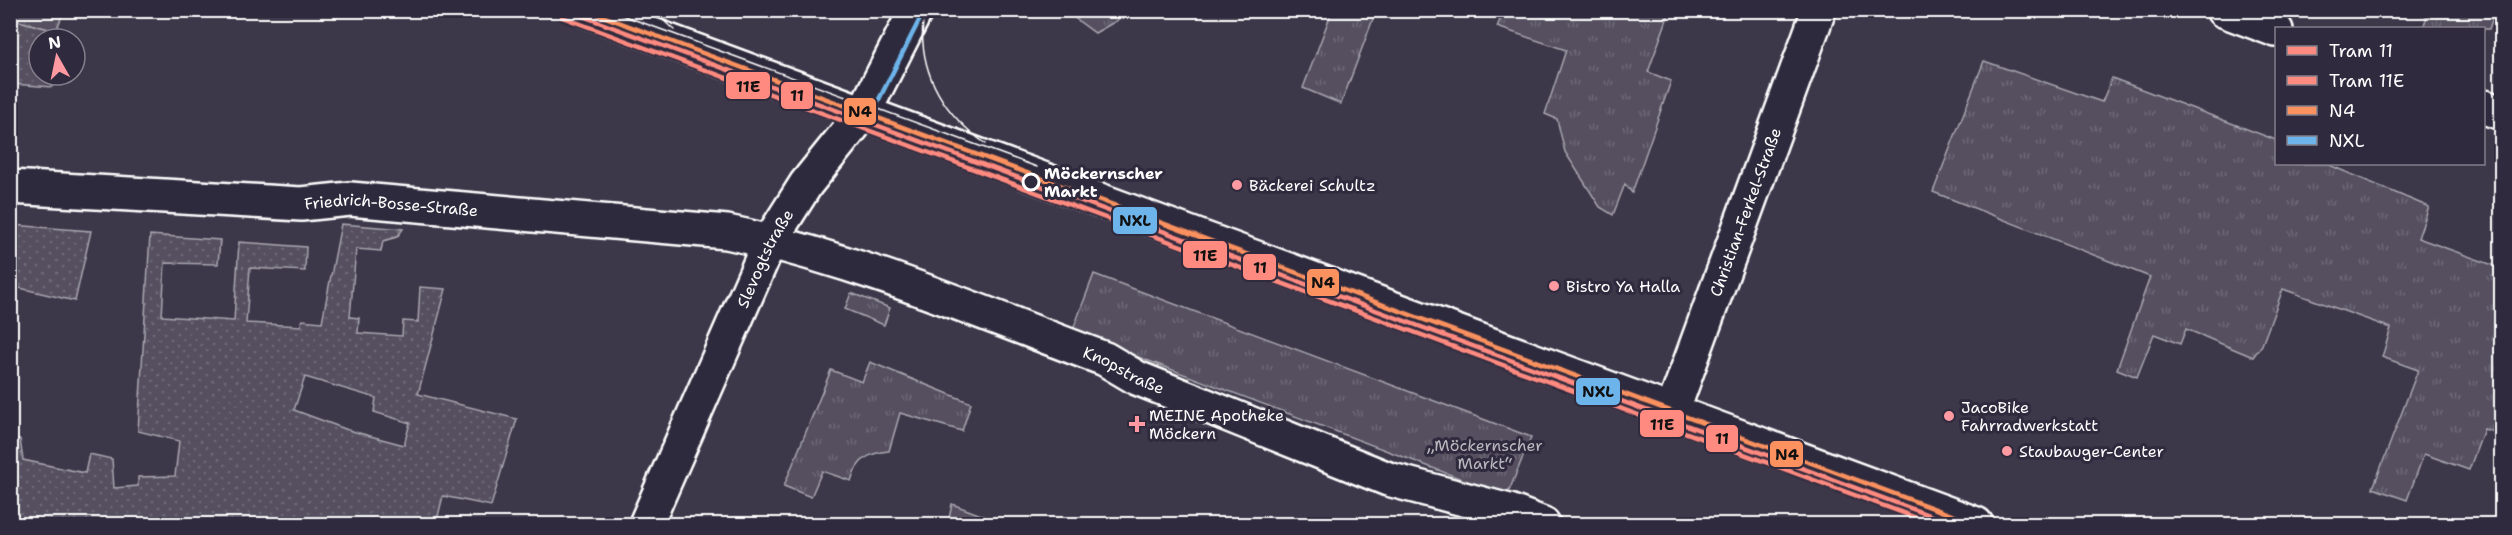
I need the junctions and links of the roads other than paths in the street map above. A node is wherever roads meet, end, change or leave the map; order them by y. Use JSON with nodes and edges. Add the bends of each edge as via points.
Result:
{"nodes":[{"id":1,"x":585,"y":10,"type":"edge"},
{"id":2,"x":916,"y":10,"type":"edge"},
{"id":3,"x":1819,"y":10,"type":"edge"},
{"id":4,"x":2223,"y":10,"type":"edge"},
{"id":5,"x":2275,"y":29,"type":"edge"},
{"id":6,"x":2485,"y":106,"type":"edge"},
{"id":7,"x":864,"y":112,"type":"junction"},
{"id":8,"x":2502,"y":113,"type":"edge"},
{"id":9,"x":10,"y":187,"type":"edge"},
{"id":10,"x":770,"y":241,"type":"junction"},
{"id":11,"x":1672,"y":412,"type":"junction"},
{"id":12,"x":646,"y":525,"type":"edge"},
{"id":13,"x":1544,"y":525,"type":"edge"},
{"id":14,"x":1976,"y":525,"type":"edge"}],
"edges":[{"from":1,"to":7,"type":"street"},
{"from":2,"to":7,"type":"street","name":"Slevogtstraße"},
{"from":3,"to":11,"type":"street","name":"Christian-Ferkel-Straße"},
{"from":4,"to":5,"type":"street"},
{"from":6,"to":8,"type":"street"},
{"from":7,"to":10,"type":"street","name":"Slevogtstraße","via":[[806,184]]},
{"from":7,"to":11,"type":"street"},
{"from":9,"to":10,"type":"street","name":"Friedrich-Bosse-Straße","via":[[301,204],[350,199],[727,232]]},
{"from":10,"to":12,"type":"street","name":"Slevogtstraße"},
{"from":10,"to":13,"type":"street","name":"Knopstraße","via":[[845,263],[1105,359],[1137,378],[1388,479]]},
{"from":11,"to":14,"type":"street"}]}
